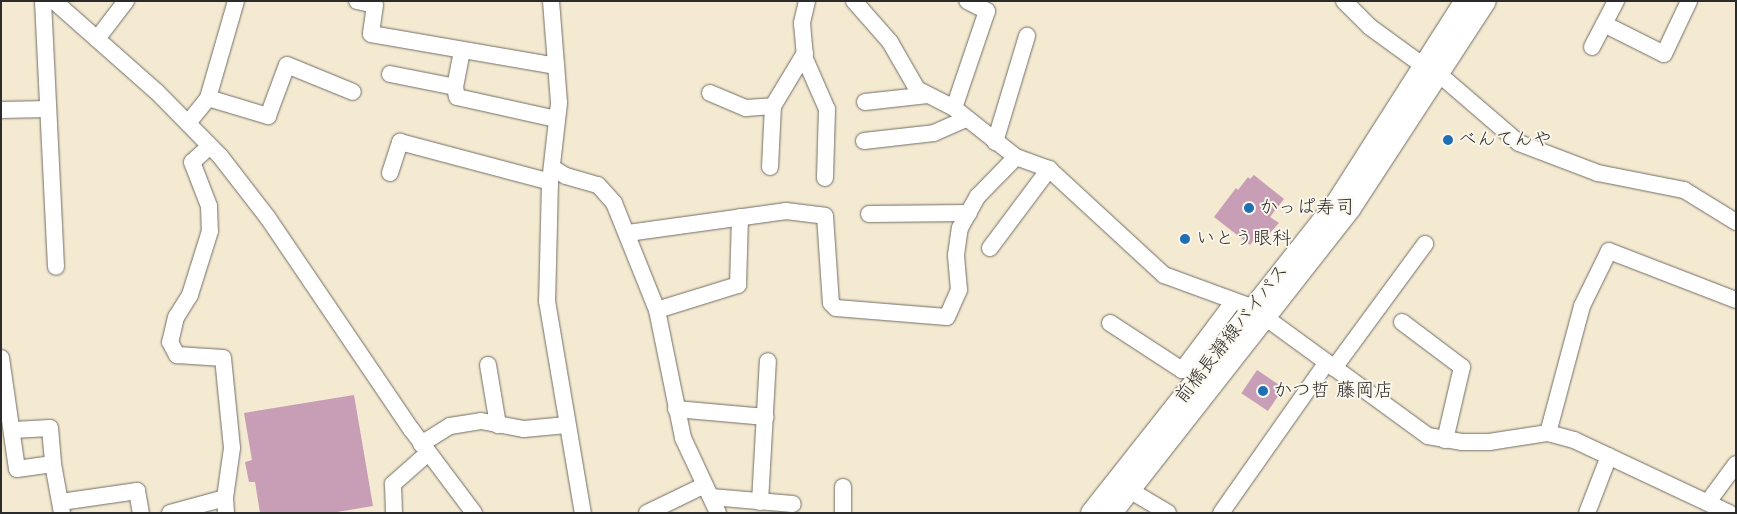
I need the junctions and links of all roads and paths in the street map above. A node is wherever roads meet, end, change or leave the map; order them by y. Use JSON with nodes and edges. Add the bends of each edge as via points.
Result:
{"nodes":[{"id":1,"x":43,"y":1,"type":"edge"},
{"id":2,"x":54,"y":1,"type":"edge"},
{"id":3,"x":126,"y":1,"type":"edge"},
{"id":4,"x":236,"y":1,"type":"edge"},
{"id":5,"x":357,"y":1,"type":"edge"},
{"id":6,"x":551,"y":1,"type":"edge"},
{"id":7,"x":807,"y":1,"type":"edge"},
{"id":8,"x":854,"y":1,"type":"edge"},
{"id":9,"x":967,"y":1,"type":"edge"},
{"id":10,"x":1344,"y":1,"type":"edge"},
{"id":11,"x":1465,"y":1,"type":"edge"},
{"id":12,"x":1486,"y":1,"type":"edge"},
{"id":13,"x":1616,"y":1,"type":"edge"},
{"id":14,"x":1689,"y":1,"type":"edge"},
{"id":15,"x":1604,"y":24,"type":"junction"},
{"id":16,"x":1027,"y":36,"type":"dead end"},
{"id":17,"x":96,"y":39,"type":"junction"},
{"id":18,"x":1592,"y":47,"type":"dead end"},
{"id":19,"x":462,"y":51,"type":"junction"},
{"id":20,"x":805,"y":53,"type":"junction"},
{"id":21,"x":556,"y":66,"type":"junction"},
{"id":22,"x":1432,"y":71,"type":"junction"},
{"id":23,"x":390,"y":74,"type":"dead end"},
{"id":24,"x":455,"y":87,"type":"junction"},
{"id":25,"x":353,"y":92,"type":"dead end"},
{"id":26,"x":710,"y":93,"type":"dead end"},
{"id":27,"x":928,"y":94,"type":"junction"},
{"id":28,"x":208,"y":98,"type":"junction"},
{"id":29,"x":865,"y":102,"type":"dead end"},
{"id":30,"x":773,"y":106,"type":"junction"},
{"id":31,"x":954,"y":108,"type":"junction"},
{"id":32,"x":48,"y":109,"type":"junction"},
{"id":33,"x":1,"y":110,"type":"edge"},
{"id":34,"x":967,"y":118,"type":"junction"},
{"id":35,"x":556,"y":119,"type":"junction"},
{"id":36,"x":188,"y":123,"type":"junction"},
{"id":37,"x":864,"y":141,"type":"dead end"},
{"id":38,"x":995,"y":142,"type":"junction"},
{"id":39,"x":210,"y":146,"type":"junction"},
{"id":40,"x":1016,"y":157,"type":"junction"},
{"id":41,"x":770,"y":167,"type":"dead end"},
{"id":42,"x":1049,"y":169,"type":"junction"},
{"id":43,"x":390,"y":173,"type":"dead end"},
{"id":44,"x":551,"y":175,"type":"junction"},
{"id":45,"x":825,"y":178,"type":"dead end"},
{"id":46,"x":969,"y":213,"type":"junction"},
{"id":47,"x":869,"y":214,"type":"dead end"},
{"id":48,"x":740,"y":217,"type":"junction"},
{"id":49,"x":1736,"y":222,"type":"edge"},
{"id":50,"x":628,"y":233,"type":"junction"},
{"id":51,"x":1424,"y":244,"type":"dead end"},
{"id":52,"x":990,"y":248,"type":"dead end"},
{"id":53,"x":56,"y":267,"type":"dead end"},
{"id":54,"x":1736,"y":300,"type":"edge"},
{"id":55,"x":1250,"y":309,"type":"junction"},
{"id":56,"x":657,"y":310,"type":"junction"},
{"id":57,"x":1402,"y":322,"type":"dead end"},
{"id":58,"x":1110,"y":324,"type":"dead end"},
{"id":59,"x":1,"y":358,"type":"edge"},
{"id":60,"x":768,"y":361,"type":"dead end"},
{"id":61,"x":488,"y":365,"type":"dead end"},
{"id":62,"x":1331,"y":365,"type":"junction"},
{"id":63,"x":676,"y":409,"type":"junction"},
{"id":64,"x":766,"y":417,"type":"junction"},
{"id":65,"x":498,"y":425,"type":"junction"},
{"id":66,"x":567,"y":425,"type":"junction"},
{"id":67,"x":13,"y":430,"type":"junction"},
{"id":68,"x":1548,"y":433,"type":"junction"},
{"id":69,"x":1445,"y":440,"type":"junction"},
{"id":70,"x":425,"y":449,"type":"junction"},
{"id":71,"x":1608,"y":456,"type":"junction"},
{"id":72,"x":53,"y":464,"type":"junction"},
{"id":73,"x":1736,"y":464,"type":"edge"},
{"id":74,"x":843,"y":487,"type":"dead end"},
{"id":75,"x":708,"y":491,"type":"junction"},
{"id":76,"x":1131,"y":491,"type":"junction"},
{"id":77,"x":760,"y":502,"type":"junction"},
{"id":78,"x":1708,"y":502,"type":"junction"},
{"id":79,"x":793,"y":504,"type":"dead end"},
{"id":80,"x":225,"y":505,"type":"edge"},
{"id":81,"x":62,"y":507,"type":"edge"},
{"id":82,"x":141,"y":513,"type":"edge"},
{"id":83,"x":170,"y":513,"type":"edge"},
{"id":84,"x":394,"y":513,"type":"edge"},
{"id":85,"x":474,"y":513,"type":"edge"},
{"id":86,"x":582,"y":513,"type":"edge"},
{"id":87,"x":647,"y":513,"type":"edge"},
{"id":88,"x":718,"y":513,"type":"edge"},
{"id":89,"x":843,"y":513,"type":"edge"},
{"id":90,"x":1091,"y":513,"type":"edge"},
{"id":91,"x":1112,"y":513,"type":"edge"},
{"id":92,"x":1168,"y":513,"type":"edge"},
{"id":93,"x":1221,"y":513,"type":"edge"},
{"id":94,"x":1587,"y":513,"type":"edge"},
{"id":95,"x":1729,"y":513,"type":"edge"}],
"edges":[{"from":1,"to":32,"type":"street"},
{"from":2,"to":17,"type":"street"},
{"from":3,"to":17,"type":"street"},
{"from":4,"to":28,"type":"street"},
{"from":5,"to":19,"type":"street","via":[[375,4],[371,34]]},
{"from":6,"to":21,"type":"street"},
{"from":7,"to":20,"type":"street","via":[[802,23]]},
{"from":8,"to":27,"type":"street","via":[[890,42],[917,89]]},
{"from":9,"to":31,"type":"street","via":[[987,11]]},
{"from":10,"to":22,"type":"street","via":[[1370,27]]},
{"from":11,"to":22,"type":"main road","name":"前橋長瀞線バイパス"},
{"from":12,"to":22,"type":"main road","name":"前橋長瀞線バイパス"},
{"from":13,"to":15,"type":"street"},
{"from":14,"to":15,"type":"street","via":[[1664,54]]},
{"from":15,"to":18,"type":"street"},
{"from":16,"to":38,"type":"street"},
{"from":17,"to":36,"type":"street"},
{"from":19,"to":21,"type":"street"},
{"from":19,"to":24,"type":"street"},
{"from":20,"to":30,"type":"street"},
{"from":20,"to":45,"type":"street","via":[[827,109]]},
{"from":21,"to":35,"type":"street","via":[[559,103]]},
{"from":22,"to":49,"type":"street","via":[[1519,143],[1598,173],[1684,190]]},
{"from":22,"to":55,"type":"main road","name":"前橋長瀞線バイパス","via":[[1351,208]]},
{"from":23,"to":24,"type":"street"},
{"from":24,"to":35,"type":"street","via":[[457,97]]},
{"from":25,"to":28,"type":"street","via":[[287,65],[268,116]]},
{"from":26,"to":30,"type":"street","via":[[746,108]]},
{"from":27,"to":29,"type":"street"},
{"from":27,"to":31,"type":"street"},
{"from":28,"to":36,"type":"street"},
{"from":30,"to":41,"type":"street"},
{"from":31,"to":34,"type":"street"},
{"from":32,"to":33,"type":"street"},
{"from":32,"to":53,"type":"street"},
{"from":34,"to":37,"type":"street","via":[[934,133]]},
{"from":34,"to":38,"type":"street"},
{"from":35,"to":44,"type":"street"},
{"from":36,"to":39,"type":"street"},
{"from":38,"to":40,"type":"street"},
{"from":39,"to":70,"type":"street","via":[[268,218]]},
{"from":39,"to":80,"type":"street","via":[[192,162],[209,206],[210,231],[190,295],[176,317],[170,342],[177,355],[222,358],[232,448]]},
{"from":40,"to":42,"type":"street"},
{"from":40,"to":46,"type":"street","via":[[978,196]]},
{"from":42,"to":52,"type":"street"},
{"from":42,"to":55,"type":"street","via":[[1164,275]]},
{"from":43,"to":44,"type":"street","via":[[400,142]]},
{"from":44,"to":50,"type":"street","via":[[598,185],[614,203]]},
{"from":44,"to":66,"type":"street","via":[[547,301]]},
{"from":46,"to":47,"type":"street"},
{"from":46,"to":48,"type":"street","via":[[960,228],[956,255],[959,290],[947,317],[836,308],[831,303],[825,216],[786,211]]},
{"from":48,"to":50,"type":"street"},
{"from":48,"to":56,"type":"street","via":[[738,284]]},
{"from":50,"to":56,"type":"street"},
{"from":51,"to":62,"type":"street"},
{"from":54,"to":68,"type":"street","via":[[1609,251],[1582,306]]},
{"from":55,"to":58,"type":"street","via":[[1182,370]]},
{"from":55,"to":62,"type":"street"},
{"from":55,"to":76,"type":"main road","name":"前橋長瀞線バイパス"},
{"from":55,"to":90,"type":"main road","name":"前橋長瀞線バイパス"},
{"from":56,"to":63,"type":"street"},
{"from":57,"to":69,"type":"street","via":[[1462,368]]},
{"from":59,"to":67,"type":"street"},
{"from":60,"to":64,"type":"street"},
{"from":61,"to":65,"type":"street"},
{"from":62,"to":69,"type":"street","via":[[1428,436]]},
{"from":62,"to":93,"type":"street"},
{"from":63,"to":64,"type":"street"},
{"from":63,"to":75,"type":"street","via":[[683,438]]},
{"from":64,"to":77,"type":"street"},
{"from":65,"to":66,"type":"street","via":[[524,430]]},
{"from":65,"to":70,"type":"street","via":[[481,421],[450,426]]},
{"from":66,"to":86,"type":"street"},
{"from":67,"to":72,"type":"street","via":[[50,428]]},
{"from":67,"to":72,"type":"street","via":[[17,469]]},
{"from":68,"to":69,"type":"street","via":[[1489,442]]},
{"from":68,"to":71,"type":"street"},
{"from":70,"to":84,"type":"street","via":[[393,484]]},
{"from":70,"to":85,"type":"street"},
{"from":71,"to":78,"type":"street"},
{"from":71,"to":94,"type":"street"},
{"from":72,"to":81,"type":"street"},
{"from":73,"to":78,"type":"street"},
{"from":74,"to":89,"type":"street"},
{"from":75,"to":77,"type":"street"},
{"from":75,"to":87,"type":"street"},
{"from":75,"to":88,"type":"street"},
{"from":76,"to":91,"type":"main road","name":"前橋長瀞線バイパス"},
{"from":76,"to":92,"type":"street"},
{"from":77,"to":79,"type":"street"},
{"from":78,"to":95,"type":"street"},
{"from":80,"to":83,"type":"street"},
{"from":81,"to":82,"type":"street","via":[[137,491]]}]}
